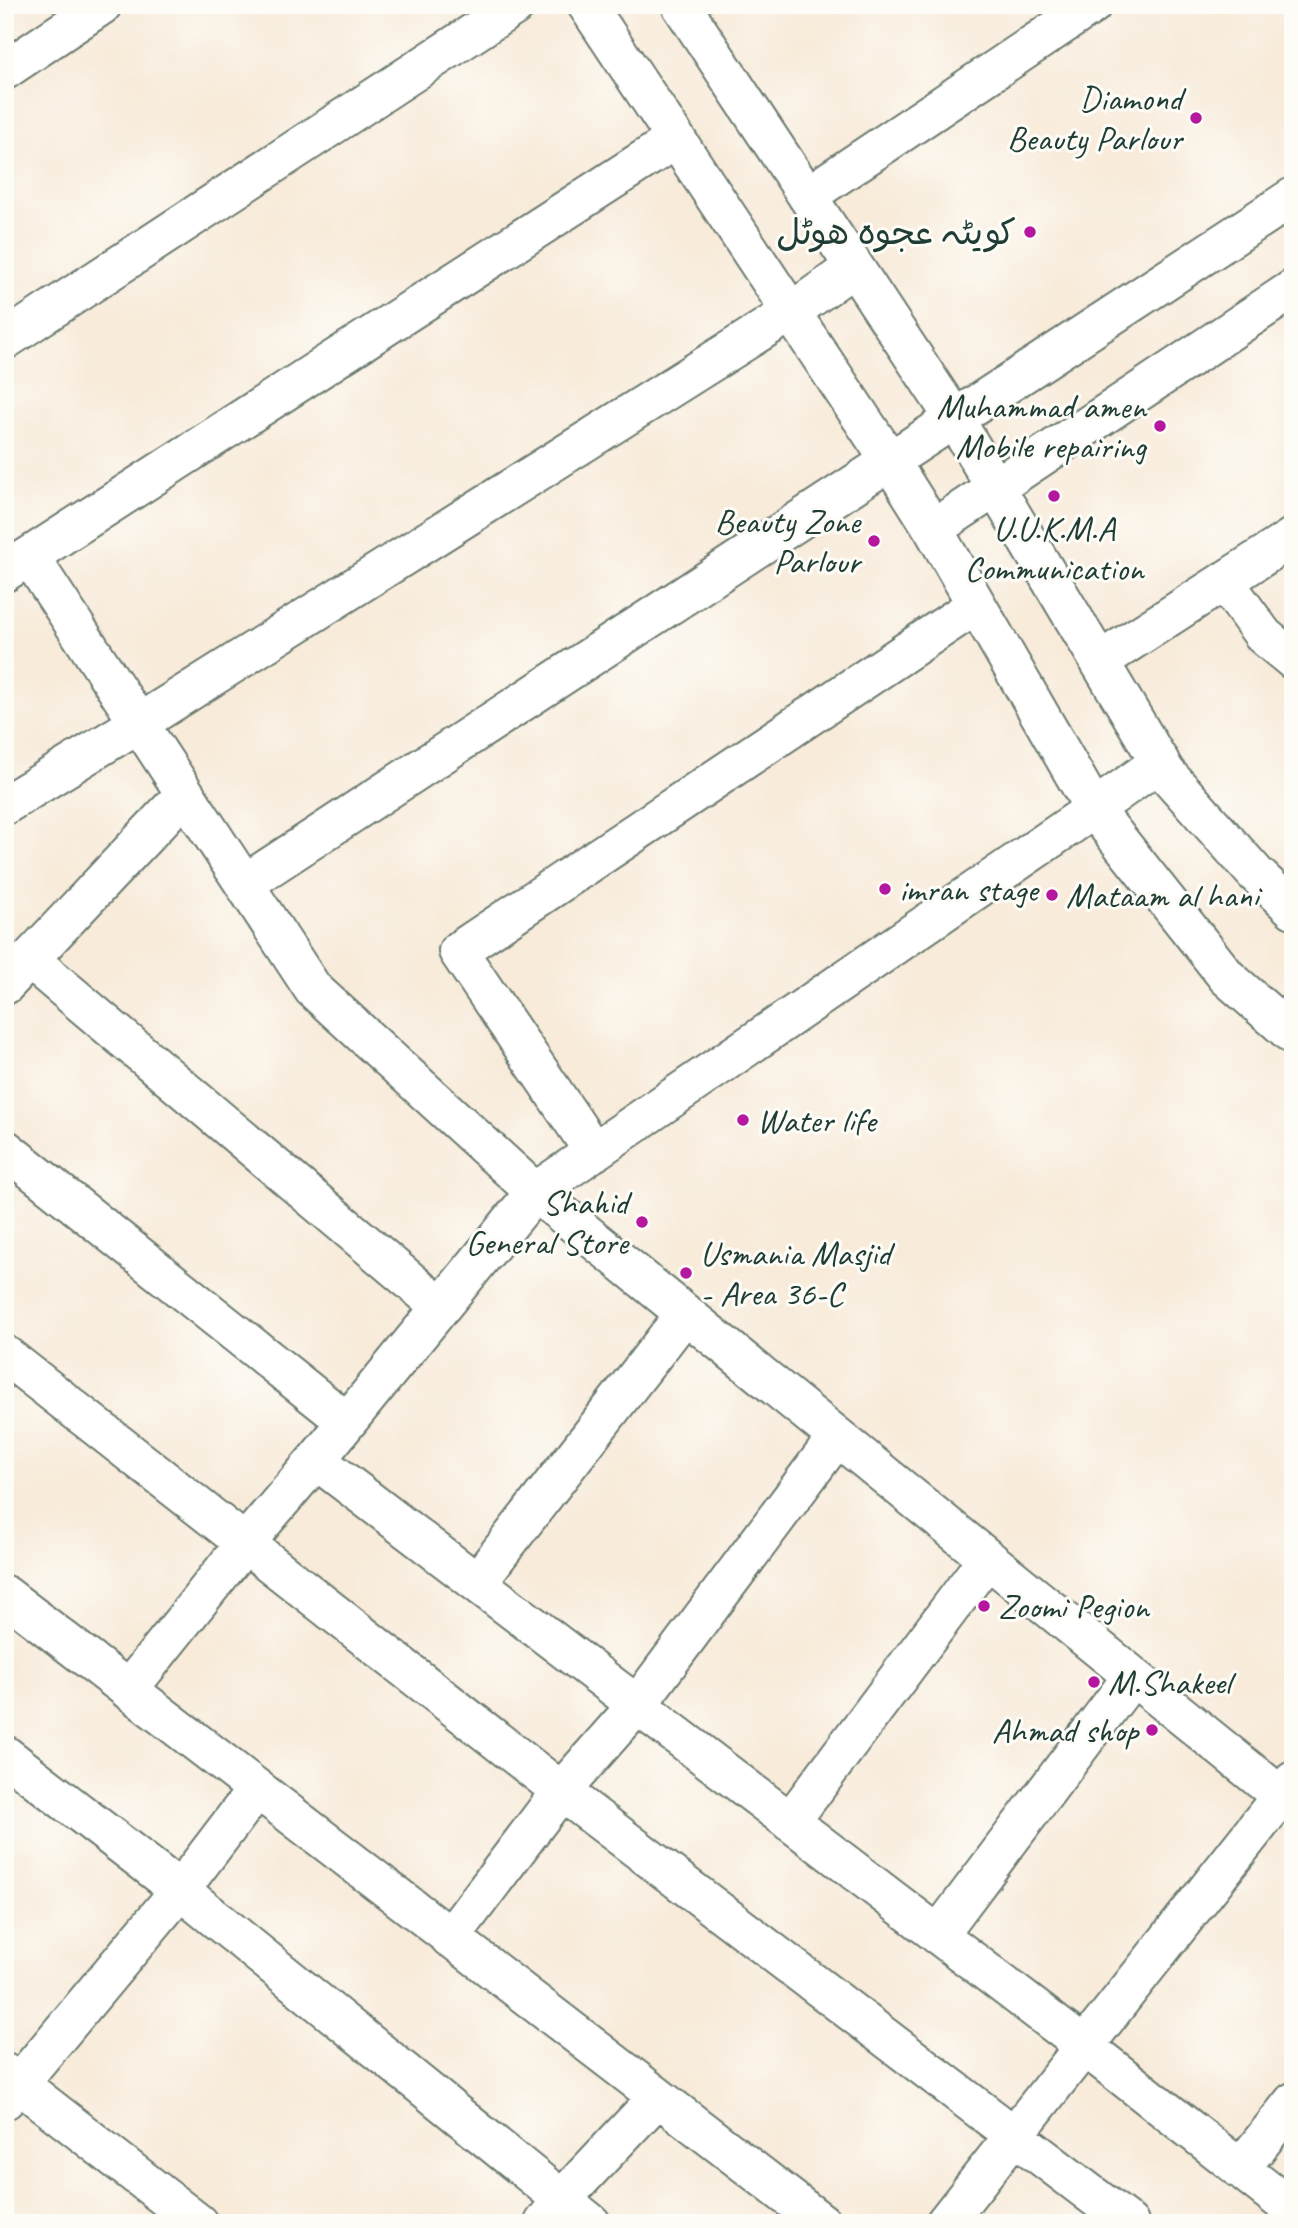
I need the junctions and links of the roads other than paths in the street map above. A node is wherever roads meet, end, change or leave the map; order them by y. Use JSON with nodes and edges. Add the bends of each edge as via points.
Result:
{"nodes":[{"id":1,"x":102,"y":5,"type":"edge"},
{"id":2,"x":516,"y":5,"type":"edge"},
{"id":3,"x":587,"y":5,"type":"edge"},
{"id":4,"x":1092,"y":5,"type":"edge"},
{"id":5,"x":694,"y":10,"type":"edge"},
{"id":6,"x":5,"y":70,"type":"edge"},
{"id":7,"x":676,"y":139,"type":"junction"},
{"id":8,"x":807,"y":196,"type":"junction"},
{"id":9,"x":1293,"y":197,"type":"edge"},
{"id":10,"x":854,"y":267,"type":"junction"},
{"id":11,"x":1293,"y":289,"type":"edge"},
{"id":12,"x":791,"y":312,"type":"junction"},
{"id":13,"x":5,"y":340,"type":"edge"},
{"id":14,"x":954,"y":418,"type":"junction"},
{"id":15,"x":890,"y":461,"type":"junction"},
{"id":16,"x":995,"y":486,"type":"junction"},
{"id":17,"x":933,"y":529,"type":"junction"},
{"id":18,"x":1293,"y":537,"type":"edge"},
{"id":19,"x":18,"y":564,"type":"edge"},
{"id":20,"x":1224,"y":581,"type":"junction"},
{"id":21,"x":976,"y":605,"type":"junction"},
{"id":22,"x":1293,"y":660,"type":"edge"},
{"id":23,"x":1100,"y":661,"type":"junction"},
{"id":24,"x":139,"y":723,"type":"junction"},
{"id":25,"x":1160,"y":762,"type":"junction"},
{"id":26,"x":185,"y":794,"type":"junction"},
{"id":27,"x":5,"y":805,"type":"edge"},
{"id":28,"x":1094,"y":809,"type":"junction"},
{"id":29,"x":244,"y":884,"type":"junction"},
{"id":30,"x":1293,"y":909,"type":"edge"},
{"id":31,"x":17,"y":972,"type":"edge"},
{"id":32,"x":1293,"y":1035,"type":"edge"},
{"id":33,"x":5,"y":1149,"type":"edge"},
{"id":34,"x":594,"y":1152,"type":"junction"},
{"id":35,"x":535,"y":1192,"type":"junction"},
{"id":36,"x":441,"y":1307,"type":"junction"},
{"id":37,"x":685,"y":1314,"type":"junction"},
{"id":38,"x":5,"y":1355,"type":"edge"},
{"id":39,"x":346,"y":1422,"type":"junction"},
{"id":40,"x":837,"y":1437,"type":"junction"},
{"id":41,"x":316,"y":1460,"type":"junction"},
{"id":42,"x":246,"y":1542,"type":"junction"},
{"id":43,"x":987,"y":1559,"type":"junction"},
{"id":44,"x":477,"y":1583,"type":"junction"},
{"id":45,"x":5,"y":1595,"type":"edge"},
{"id":46,"x":1132,"y":1676,"type":"junction"},
{"id":47,"x":128,"y":1690,"type":"junction"},
{"id":48,"x":637,"y":1705,"type":"junction"},
{"id":49,"x":5,"y":1755,"type":"edge"},
{"id":50,"x":257,"y":1789,"type":"junction"},
{"id":51,"x":1287,"y":1789,"type":"edge"},
{"id":52,"x":561,"y":1791,"type":"junction"},
{"id":53,"x":790,"y":1822,"type":"junction"},
{"id":54,"x":180,"y":1891,"type":"junction"},
{"id":55,"x":939,"y":1935,"type":"junction"},
{"id":56,"x":450,"y":1938,"type":"junction"},
{"id":57,"x":1084,"y":2046,"type":"junction"},
{"id":58,"x":10,"y":2086,"type":"edge"},
{"id":59,"x":658,"y":2096,"type":"junction"},
{"id":60,"x":1293,"y":2102,"type":"edge"},
{"id":61,"x":1015,"y":2134,"type":"junction"},
{"id":62,"x":1240,"y":2169,"type":"junction"},
{"id":63,"x":1293,"y":2210,"type":"edge"},
{"id":64,"x":553,"y":2211,"type":"edge"},
{"id":65,"x":198,"y":2223,"type":"edge"},
{"id":66,"x":591,"y":2223,"type":"edge"},
{"id":67,"x":822,"y":2223,"type":"edge"},
{"id":68,"x":945,"y":2223,"type":"edge"},
{"id":69,"x":1129,"y":2223,"type":"edge"}],
"edges":[{"from":1,"to":6,"type":"street"},
{"from":2,"to":13,"type":"street"},
{"from":3,"to":7,"type":"street"},
{"from":4,"to":8,"type":"street"},
{"from":5,"to":8,"type":"street"},
{"from":7,"to":12,"type":"street"},
{"from":7,"to":19,"type":"street"},
{"from":8,"to":10,"type":"street"},
{"from":9,"to":14,"type":"street"},
{"from":10,"to":12,"type":"street"},
{"from":10,"to":14,"type":"street"},
{"from":11,"to":16,"type":"street"},
{"from":12,"to":15,"type":"street"},
{"from":12,"to":24,"type":"street"},
{"from":14,"to":15,"type":"street"},
{"from":14,"to":16,"type":"street"},
{"from":15,"to":17,"type":"street"},
{"from":15,"to":29,"type":"street"},
{"from":16,"to":17,"type":"street"},
{"from":16,"to":23,"type":"street"},
{"from":17,"to":21,"type":"street"},
{"from":18,"to":20,"type":"street"},
{"from":19,"to":24,"type":"street"},
{"from":20,"to":22,"type":"street","via":[[1264,636]]},
{"from":20,"to":23,"type":"street"},
{"from":21,"to":28,"type":"street"},
{"from":21,"to":34,"type":"street","via":[[458,951]]},
{"from":23,"to":25,"type":"street"},
{"from":24,"to":26,"type":"street"},
{"from":24,"to":27,"type":"street"},
{"from":25,"to":28,"type":"street"},
{"from":25,"to":30,"type":"street","via":[[1255,873]]},
{"from":26,"to":29,"type":"street"},
{"from":26,"to":31,"type":"street"},
{"from":28,"to":32,"type":"street","via":[[1227,977]]},
{"from":28,"to":34,"type":"street"},
{"from":29,"to":35,"type":"street","via":[[313,989]]},
{"from":31,"to":36,"type":"street"},
{"from":33,"to":39,"type":"street"},
{"from":34,"to":35,"type":"street"},
{"from":35,"to":36,"type":"street"},
{"from":35,"to":37,"type":"street"},
{"from":36,"to":39,"type":"street"},
{"from":37,"to":40,"type":"street"},
{"from":37,"to":44,"type":"street"},
{"from":38,"to":42,"type":"street"},
{"from":39,"to":41,"type":"street"},
{"from":40,"to":43,"type":"street"},
{"from":40,"to":48,"type":"street"},
{"from":41,"to":42,"type":"street"},
{"from":41,"to":44,"type":"street"},
{"from":42,"to":47,"type":"street"},
{"from":42,"to":52,"type":"street"},
{"from":43,"to":46,"type":"street"},
{"from":43,"to":53,"type":"street"},
{"from":44,"to":48,"type":"street"},
{"from":45,"to":47,"type":"street"},
{"from":46,"to":51,"type":"street"},
{"from":46,"to":55,"type":"street"},
{"from":47,"to":50,"type":"street"},
{"from":48,"to":52,"type":"street"},
{"from":48,"to":53,"type":"street"},
{"from":49,"to":54,"type":"street"},
{"from":50,"to":54,"type":"street"},
{"from":50,"to":56,"type":"street"},
{"from":51,"to":57,"type":"street"},
{"from":52,"to":56,"type":"street"},
{"from":52,"to":61,"type":"street"},
{"from":53,"to":55,"type":"street"},
{"from":54,"to":58,"type":"street"},
{"from":54,"to":64,"type":"street"},
{"from":55,"to":57,"type":"street"},
{"from":56,"to":59,"type":"street"},
{"from":57,"to":61,"type":"street"},
{"from":57,"to":62,"type":"street"},
{"from":58,"to":65,"type":"street"},
{"from":59,"to":64,"type":"street"},
{"from":59,"to":67,"type":"street"},
{"from":60,"to":62,"type":"street"},
{"from":61,"to":68,"type":"street"},
{"from":61,"to":69,"type":"street"},
{"from":62,"to":63,"type":"street"},
{"from":64,"to":66,"type":"street"}]}
